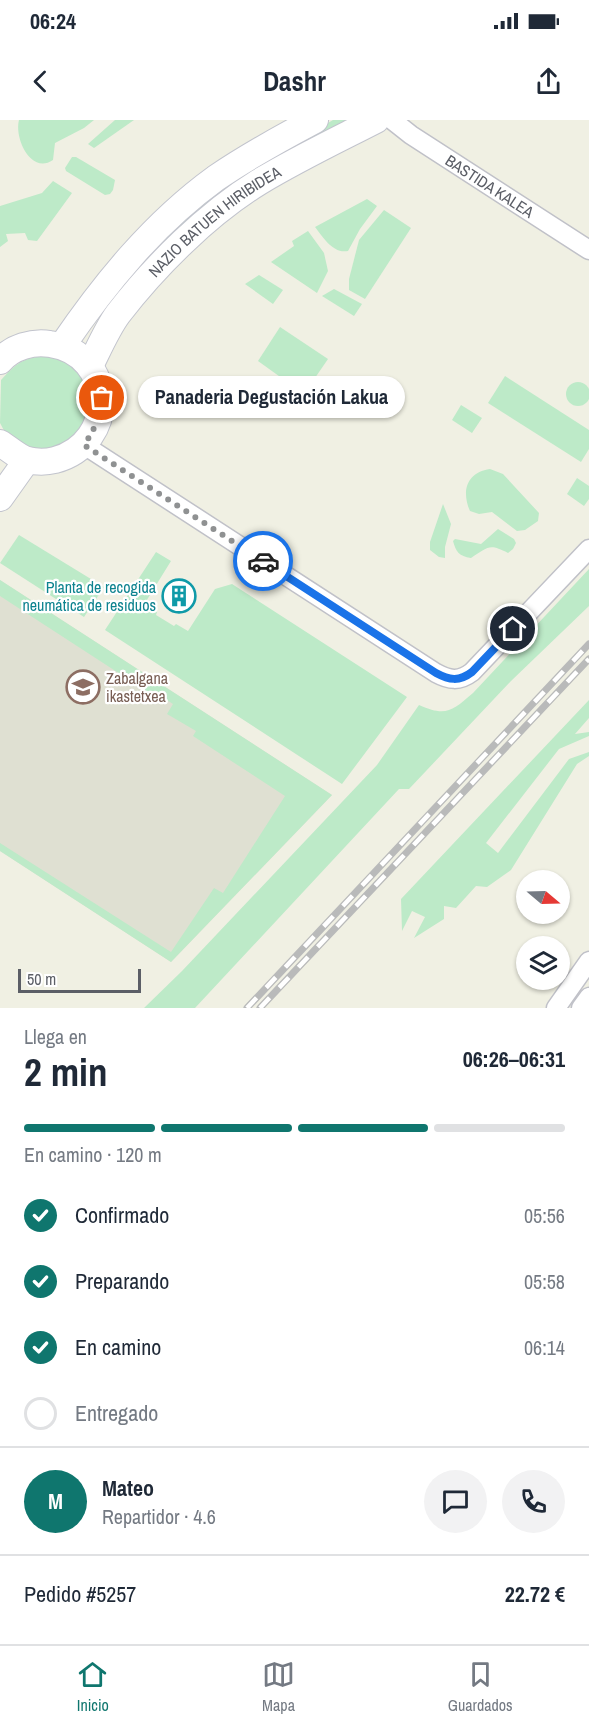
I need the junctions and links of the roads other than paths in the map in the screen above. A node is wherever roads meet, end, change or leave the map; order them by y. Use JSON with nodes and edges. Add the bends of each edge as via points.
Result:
{"nodes":[{"id":1,"x":315,"y":120,"type":"edge"},
{"id":2,"x":376,"y":120,"type":"edge"},
{"id":3,"x":392,"y":120,"type":"edge"},
{"id":4,"x":589,"y":249,"type":"edge"},
{"id":5,"x":62,"y":346,"type":"junction"},
{"id":6,"x":1,"y":358,"type":"edge"},
{"id":7,"x":90,"y":366,"type":"junction"},
{"id":8,"x":0,"y":443,"type":"edge"},
{"id":9,"x":84,"y":445,"type":"junction"},
{"id":10,"x":27,"y":460,"type":"junction"},
{"id":11,"x":0,"y":498,"type":"edge"},
{"id":12,"x":589,"y":549,"type":"edge"},
{"id":13,"x":589,"y":961,"type":"edge"},
{"id":14,"x":589,"y":997,"type":"edge"},
{"id":15,"x":556,"y":1008,"type":"edge"},
{"id":16,"x":581,"y":1008,"type":"edge"}],
"edges":[{"from":1,"to":5,"type":"main road","name":"NAZIO BATUEN HIRIBIDEA","via":[[256,151],[178,208],[120,267]]},
{"from":2,"to":7,"type":"main road","name":"NAZIO BATUEN HIRIBIDEA","via":[[257,184],[179,246],[118,315]]},
{"from":3,"to":4,"type":"street","name":"BASTIDA KALEA"},
{"from":5,"to":6,"type":"main road","via":[[41,342],[21,346]]},
{"from":5,"to":7,"type":"main road"},
{"from":7,"to":9,"type":"main road","via":[[102,398],[94,431]]},
{"from":8,"to":10,"type":"main road"},
{"from":9,"to":10,"type":"main road","via":[[47,462]]},
{"from":9,"to":12,"type":"street","via":[[454,680],[464,678],[483,661]]},
{"from":10,"to":11,"type":"main road"},
{"from":13,"to":15,"type":"street"},
{"from":14,"to":16,"type":"street"}]}
